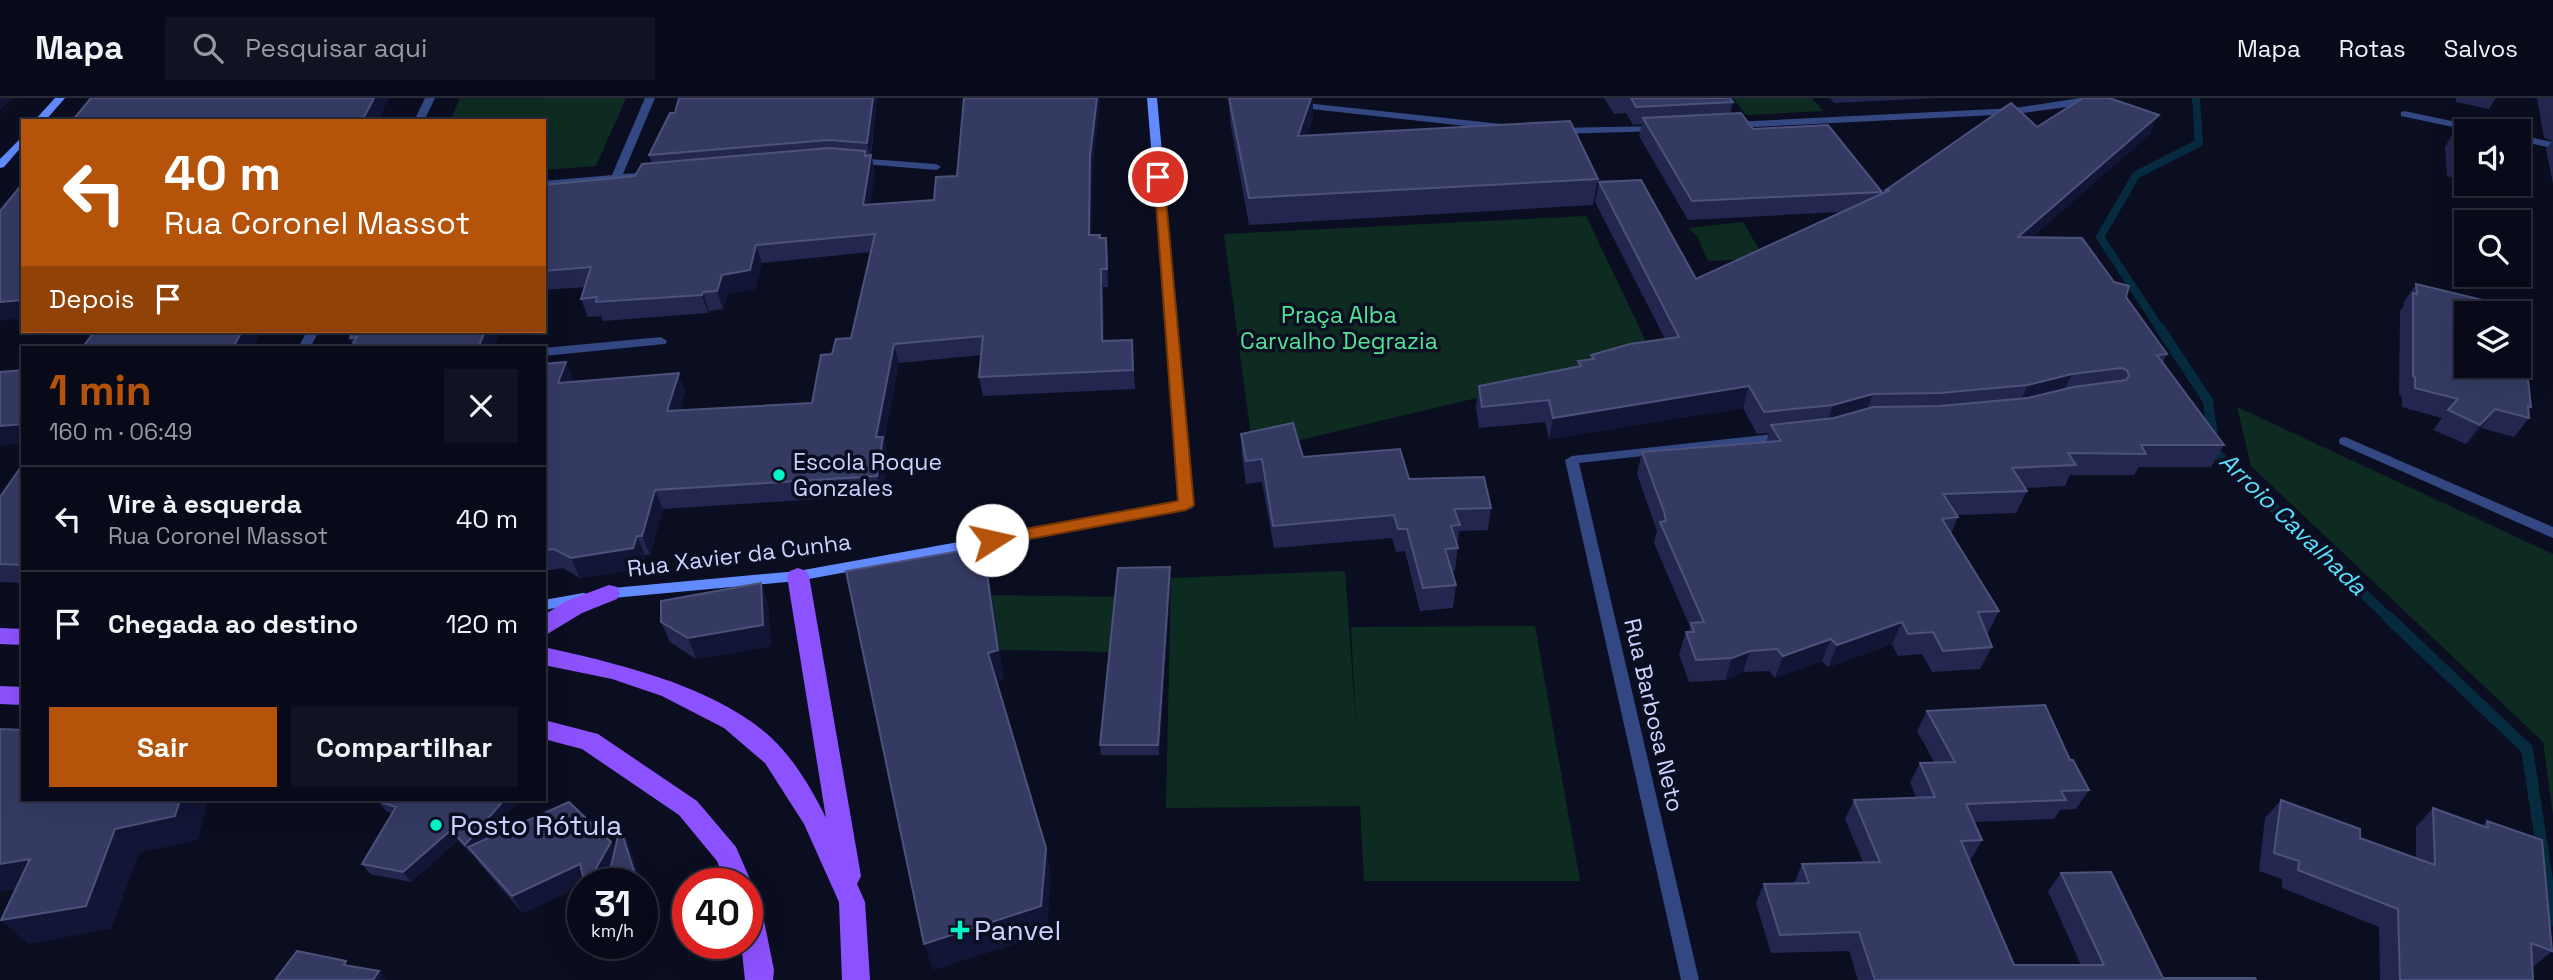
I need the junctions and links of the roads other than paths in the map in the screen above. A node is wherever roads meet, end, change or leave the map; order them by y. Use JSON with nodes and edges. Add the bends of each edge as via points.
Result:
{"nodes":[{"id":1,"x":60,"y":98,"type":"edge"},
{"id":2,"x":430,"y":98,"type":"edge"},
{"id":3,"x":650,"y":98,"type":"edge"},
{"id":4,"x":1152,"y":98,"type":"edge"},
{"id":5,"x":2089,"y":98,"type":"edge"},
{"id":6,"x":1284,"y":104,"type":"edge"},
{"id":7,"x":2404,"y":114,"type":"dead end"},
{"id":8,"x":42,"y":119,"type":"edge"},
{"id":9,"x":420,"y":119,"type":"edge"},
{"id":10,"x":2454,"y":124,"type":"edge"},
{"id":11,"x":1720,"y":126,"type":"edge"},
{"id":12,"x":1518,"y":129,"type":"edge"},
{"id":13,"x":1666,"y":129,"type":"edge"},
{"id":14,"x":1545,"y":131,"type":"edge"},
{"id":15,"x":21,"y":141,"type":"edge"},
{"id":16,"x":2531,"y":141,"type":"edge"},
{"id":17,"x":2553,"y":145,"type":"edge"},
{"id":18,"x":846,"y":161,"type":"edge"},
{"id":19,"x":0,"y":165,"type":"edge"},
{"id":20,"x":936,"y":167,"type":"dead end"},
{"id":21,"x":671,"y":173,"type":"edge"},
{"id":22,"x":617,"y":178,"type":"junction"},
{"id":23,"x":546,"y":184,"type":"edge"},
{"id":24,"x":661,"y":341,"type":"dead end"},
{"id":25,"x":546,"y":352,"type":"edge"},
{"id":26,"x":1799,"y":436,"type":"edge"},
{"id":27,"x":2345,"y":441,"type":"dead end"},
{"id":28,"x":2553,"y":533,"type":"edge"},
{"id":29,"x":798,"y":576,"type":"junction"},
{"id":30,"x":609,"y":593,"type":"junction"},
{"id":31,"x":546,"y":605,"type":"edge"},
{"id":32,"x":546,"y":626,"type":"edge"},
{"id":33,"x":0,"y":636,"type":"edge"},
{"id":34,"x":21,"y":636,"type":"edge"},
{"id":35,"x":546,"y":656,"type":"edge"},
{"id":36,"x":0,"y":695,"type":"edge"},
{"id":37,"x":21,"y":696,"type":"edge"},
{"id":38,"x":546,"y":730,"type":"edge"},
{"id":39,"x":732,"y":868,"type":"edge"},
{"id":40,"x":852,"y":902,"type":"junction"},
{"id":41,"x":757,"y":959,"type":"edge"},
{"id":42,"x":760,"y":977,"type":"edge"},
{"id":43,"x":856,"y":980,"type":"edge"},
{"id":44,"x":1689,"y":980,"type":"edge"}],
"edges":[{"from":1,"to":8,"type":"street"},
{"from":2,"to":9,"type":"street"},
{"from":3,"to":22,"type":"street"},
{"from":4,"to":29,"type":"street","name":"Rua Xavier da Cunha","via":[[1186,505]]},
{"from":5,"to":11,"type":"street","via":[[2015,111]]},
{"from":6,"to":12,"type":"street"},
{"from":7,"to":10,"type":"street"},
{"from":13,"to":14,"type":"street"},
{"from":15,"to":19,"type":"street"},
{"from":16,"to":17,"type":"street"},
{"from":18,"to":20,"type":"street"},
{"from":21,"to":22,"type":"street"},
{"from":22,"to":23,"type":"street"},
{"from":24,"to":25,"type":"street"},
{"from":26,"to":44,"type":"street","name":"Rua Barbosa Neto","via":[[1572,460]]},
{"from":27,"to":28,"type":"street"},
{"from":29,"to":30,"type":"street","name":"Rua Xavier da Cunha"},
{"from":29,"to":40,"type":"main road"},
{"from":30,"to":31,"type":"street","name":"Rua Xavier da Cunha"},
{"from":30,"to":32,"type":"main road","via":[[578,605]]},
{"from":33,"to":34,"type":"main road"},
{"from":35,"to":40,"type":"main road","via":[[647,682],[732,721],[774,755],[814,818]]},
{"from":36,"to":37,"type":"main road"},
{"from":38,"to":39,"type":"main road","via":[[589,741],[688,808]]},
{"from":40,"to":43,"type":"main road"},
{"from":41,"to":42,"type":"main road"}]}
